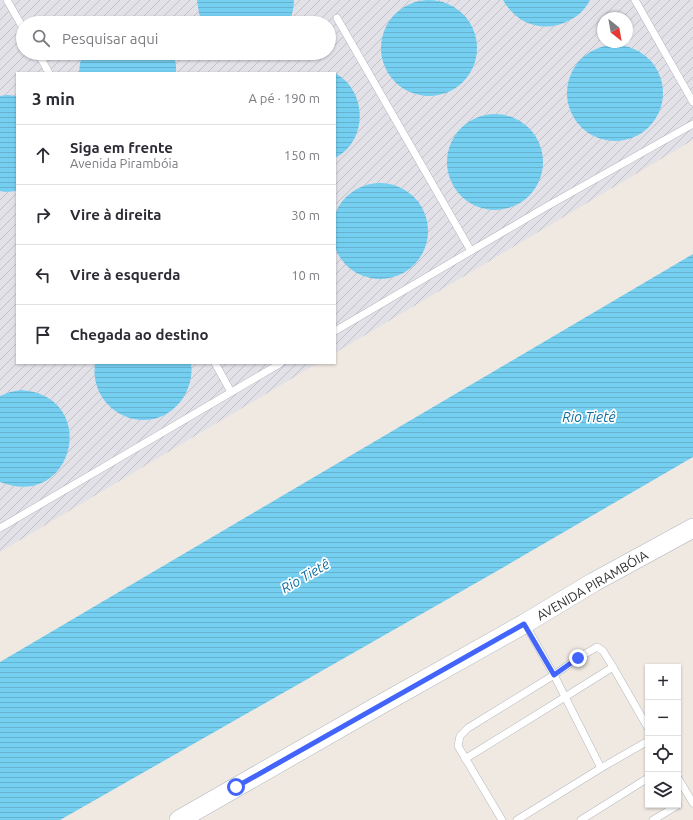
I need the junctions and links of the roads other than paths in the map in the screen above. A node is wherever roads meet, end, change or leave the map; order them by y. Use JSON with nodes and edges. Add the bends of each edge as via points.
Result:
{"nodes":[{"id":1,"x":7,"y":0,"type":"edge"},
{"id":2,"x":636,"y":0,"type":"edge"},
{"id":3,"x":16,"y":16,"type":"edge"},
{"id":4,"x":337,"y":18,"type":"dead end"},
{"id":5,"x":42,"y":60,"type":"edge"},
{"id":6,"x":48,"y":72,"type":"edge"},
{"id":7,"x":693,"y":102,"type":"edge"},
{"id":8,"x":693,"y":124,"type":"edge"},
{"id":9,"x":471,"y":251,"type":"junction"},
{"id":10,"x":336,"y":330,"type":"edge"},
{"id":11,"x":216,"y":364,"type":"edge"},
{"id":12,"x":279,"y":364,"type":"edge"},
{"id":13,"x":231,"y":392,"type":"junction"},
{"id":14,"x":0,"y":528,"type":"edge"},
{"id":15,"x":693,"y":528,"type":"edge"},
{"id":16,"x":524,"y":624,"type":"junction"},
{"id":17,"x":613,"y":667,"type":"junction"},
{"id":18,"x":554,"y":675,"type":"junction"},
{"id":19,"x":565,"y":697,"type":"junction"},
{"id":20,"x":645,"y":723,"type":"edge"},
{"id":21,"x":645,"y":743,"type":"edge"},
{"id":22,"x":466,"y":759,"type":"junction"},
{"id":23,"x":601,"y":768,"type":"junction"},
{"id":24,"x":645,"y":780,"type":"edge"},
{"id":25,"x":681,"y":783,"type":"edge"},
{"id":26,"x":692,"y":800,"type":"edge"},
{"id":27,"x":681,"y":804,"type":"edge"},
{"id":28,"x":673,"y":808,"type":"edge"},
{"id":29,"x":179,"y":820,"type":"edge"},
{"id":30,"x":502,"y":820,"type":"edge"},
{"id":31,"x":517,"y":820,"type":"edge"},
{"id":32,"x":581,"y":820,"type":"edge"},
{"id":33,"x":654,"y":820,"type":"edge"}],
"edges":[{"from":1,"to":3,"type":"lane"},
{"from":2,"to":7,"type":"lane"},
{"from":4,"to":9,"type":"lane"},
{"from":5,"to":6,"type":"lane"},
{"from":8,"to":9,"type":"lane"},
{"from":9,"to":10,"type":"lane"},
{"from":11,"to":13,"type":"lane"},
{"from":12,"to":13,"type":"lane"},
{"from":13,"to":14,"type":"lane"},
{"from":15,"to":16,"type":"main road","name":"AVENIDA PIRAMBÓIA"},
{"from":16,"to":18,"type":"lane"},
{"from":16,"to":29,"type":"main road","name":"AVENIDA PIRAMBÓIA"},
{"from":17,"to":18,"type":"lane","via":[[598,647]]},
{"from":17,"to":19,"type":"lane"},
{"from":17,"to":20,"type":"lane"},
{"from":18,"to":19,"type":"lane"},
{"from":18,"to":22,"type":"lane","via":[[468,728],[460,736],[458,746]]},
{"from":19,"to":22,"type":"lane"},
{"from":19,"to":23,"type":"lane"},
{"from":21,"to":23,"type":"lane"},
{"from":22,"to":30,"type":"lane"},
{"from":23,"to":31,"type":"lane"},
{"from":24,"to":32,"type":"lane"},
{"from":25,"to":26,"type":"lane"},
{"from":26,"to":27,"type":"lane"},
{"from":28,"to":33,"type":"lane"}]}
